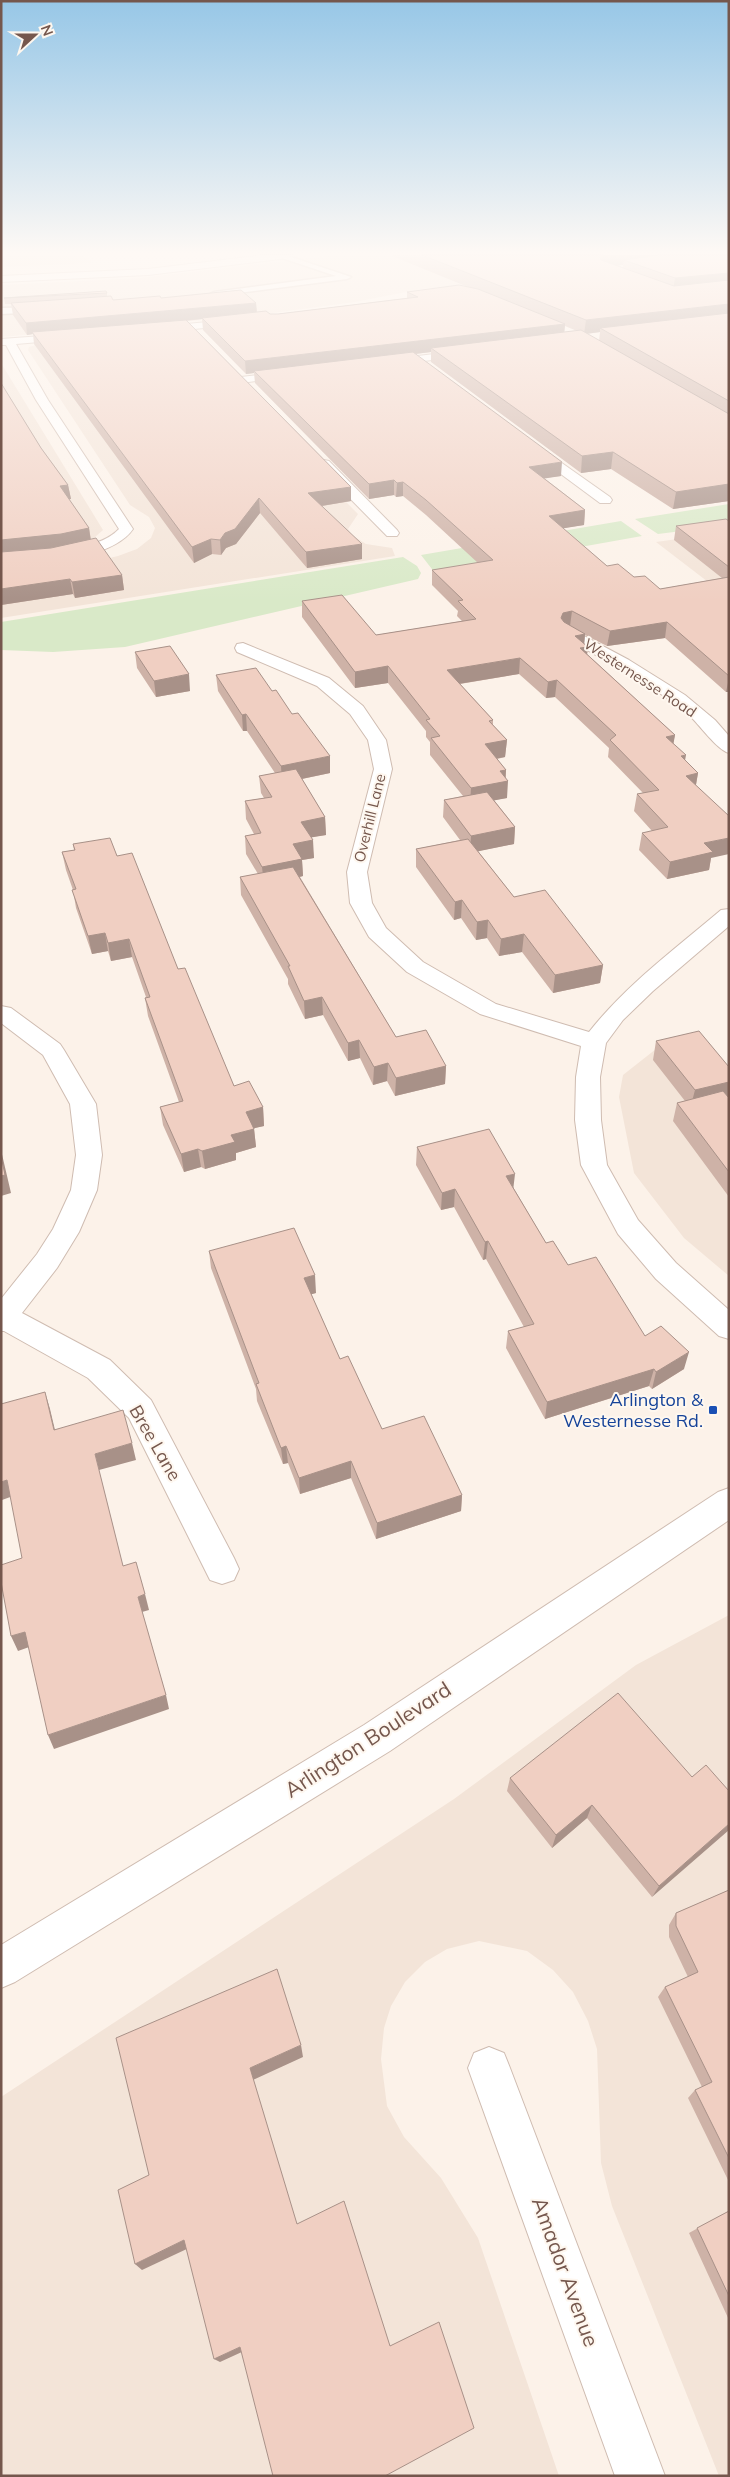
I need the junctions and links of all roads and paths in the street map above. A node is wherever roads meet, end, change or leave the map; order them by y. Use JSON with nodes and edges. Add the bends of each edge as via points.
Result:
{"nodes":[{"id":1,"x":24,"y":371,"type":"edge"},
{"id":2,"x":299,"y":373,"type":"edge"},
{"id":3,"x":255,"y":394,"type":"edge"},
{"id":4,"x":518,"y":436,"type":"edge"},
{"id":5,"x":316,"y":456,"type":"edge"},
{"id":6,"x":605,"y":500,"type":"dead end"},
{"id":7,"x":392,"y":533,"type":"dead end"},
{"id":8,"x":1,"y":562,"type":"edge"},
{"id":9,"x":569,"y":633,"type":"edge"},
{"id":10,"x":243,"y":648,"type":"dead end"},
{"id":11,"x":729,"y":748,"type":"edge"},
{"id":12,"x":727,"y":919,"type":"edge"},
{"id":13,"x":3,"y":1013,"type":"dead end"},
{"id":14,"x":594,"y":1042,"type":"junction"},
{"id":15,"x":3,"y":1318,"type":"edge"},
{"id":16,"x":729,"y":1328,"type":"edge"},
{"id":17,"x":729,"y":1502,"type":"edge"},
{"id":18,"x":222,"y":1569,"type":"dead end"},
{"id":19,"x":1,"y":1968,"type":"edge"},
{"id":20,"x":489,"y":2068,"type":"dead end"},
{"id":21,"x":640,"y":2476,"type":"edge"}],
"edges":[{"from":1,"to":8,"type":"street","via":[[126,529],[114,542],[88,549]]},
{"from":2,"to":3,"type":"street","via":[[238,377]]},
{"from":4,"to":6,"type":"street"},
{"from":5,"to":7,"type":"street"},
{"from":9,"to":11,"type":"street","name":"Westernesse Road","via":[[686,705],[708,723]]},
{"from":10,"to":14,"type":"street","name":"Overhill Lane","via":[[323,682],[356,710],[378,740],[383,769],[357,872],[361,903],[377,932],[415,967],[488,1008]]},
{"from":12,"to":14,"type":"street","via":[[645,986],[615,1015]]},
{"from":13,"to":15,"type":"street","via":[[52,1050],[83,1104],[90,1155],[84,1190],[65,1232],[47,1262]]},
{"from":14,"to":16,"type":"street","via":[[588,1086],[588,1120],[594,1165],[628,1227],[666,1271]]},
{"from":15,"to":18,"type":"street","name":"Bree Lane","via":[[99,1368],[140,1409]]},
{"from":17,"to":19,"type":"street","name":"Arlington Boulevard","via":[[377,1738]]},
{"from":20,"to":21,"type":"street","name":"Amador Avenue"}]}
